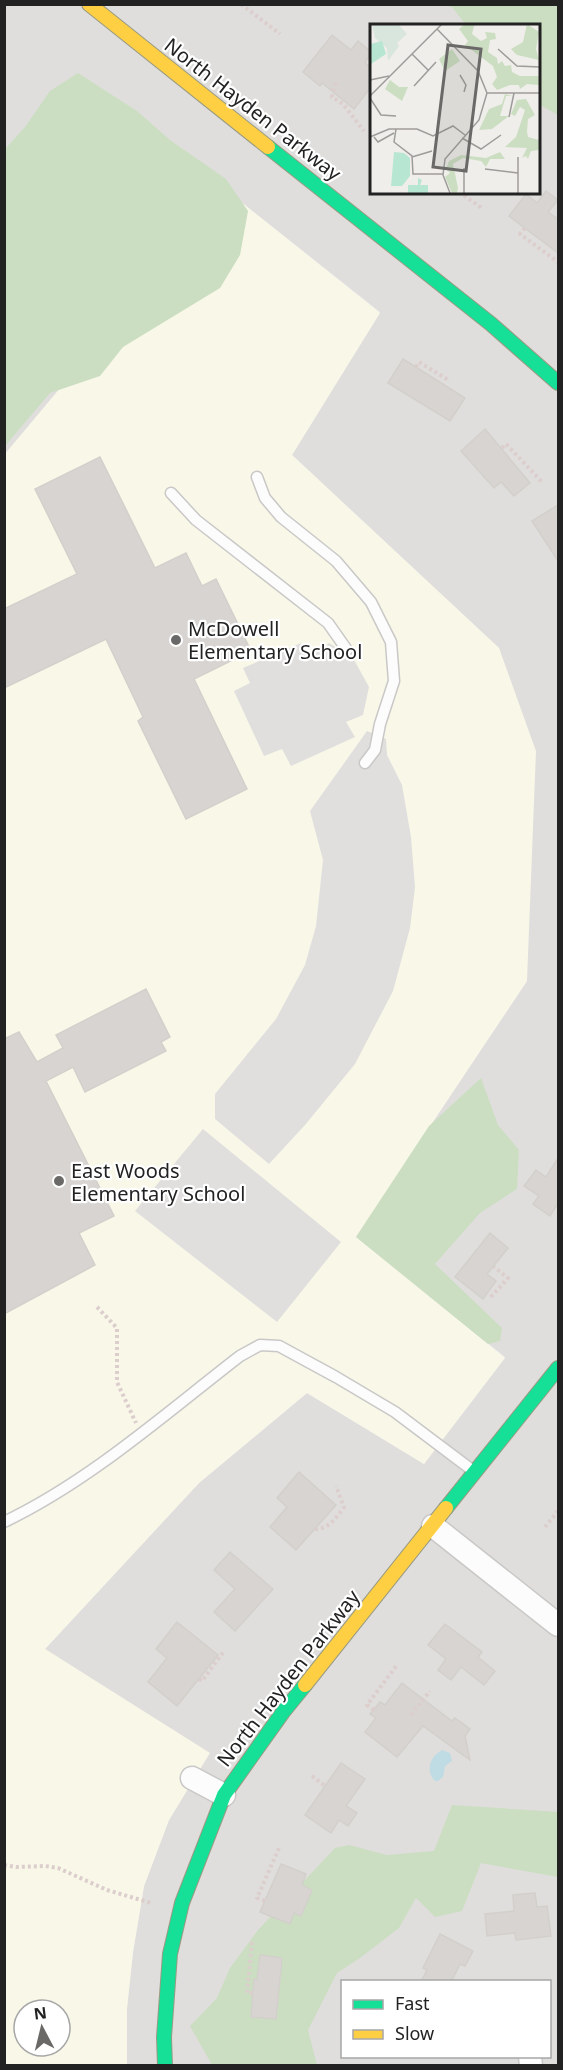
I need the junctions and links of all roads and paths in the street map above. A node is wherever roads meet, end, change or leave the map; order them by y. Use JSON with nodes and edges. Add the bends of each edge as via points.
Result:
{"nodes":[{"id":1,"x":89,"y":4,"type":"edge"},
{"id":2,"x":241,"y":4,"type":"edge"},
{"id":3,"x":280,"y":34,"type":"dead end"},
{"id":4,"x":336,"y":83,"type":"dead end"},
{"id":5,"x":364,"y":131,"type":"dead end"},
{"id":6,"x":462,"y":194,"type":"edge"},
{"id":7,"x":483,"y":209,"type":"dead end"},
{"id":8,"x":525,"y":228,"type":"dead end"},
{"id":9,"x":558,"y":262,"type":"edge"},
{"id":10,"x":416,"y":367,"type":"dead end"},
{"id":11,"x":450,"y":381,"type":"dead end"},
{"id":12,"x":558,"y":383,"type":"edge"},
{"id":13,"x":502,"y":448,"type":"dead end"},
{"id":14,"x":257,"y":477,"type":"dead end"},
{"id":15,"x":542,"y":482,"type":"dead end"},
{"id":16,"x":171,"y":493,"type":"dead end"},
{"id":17,"x":347,"y":650,"type":"dead end"},
{"id":18,"x":365,"y":763,"type":"dead end"},
{"id":19,"x":494,"y":1267,"type":"dead end"},
{"id":20,"x":492,"y":1297,"type":"dead end"},
{"id":21,"x":97,"y":1307,"type":"dead end"},
{"id":22,"x":558,"y":1368,"type":"edge"},
{"id":23,"x":136,"y":1424,"type":"dead end"},
{"id":24,"x":474,"y":1472,"type":"junction"},
{"id":25,"x":336,"y":1486,"type":"dead end"},
{"id":26,"x":558,"y":1511,"type":"edge"},
{"id":27,"x":4,"y":1522,"type":"edge"},
{"id":28,"x":433,"y":1526,"type":"junction"},
{"id":29,"x":545,"y":1527,"type":"dead end"},
{"id":30,"x":315,"y":1529,"type":"dead end"},
{"id":31,"x":558,"y":1625,"type":"edge"},
{"id":32,"x":224,"y":1651,"type":"dead end"},
{"id":33,"x":397,"y":1665,"type":"dead end"},
{"id":34,"x":199,"y":1679,"type":"dead end"},
{"id":35,"x":430,"y":1691,"type":"dead end"},
{"id":36,"x":374,"y":1710,"type":"dead end"},
{"id":37,"x":411,"y":1715,"type":"dead end"},
{"id":38,"x":312,"y":1776,"type":"dead end"},
{"id":39,"x":192,"y":1778,"type":"dead end"},
{"id":40,"x":325,"y":1786,"type":"dead end"},
{"id":41,"x":224,"y":1795,"type":"junction"},
{"id":42,"x":280,"y":1846,"type":"dead end"},
{"id":43,"x":4,"y":1865,"type":"edge"},
{"id":44,"x":265,"y":1901,"type":"dead end"},
{"id":45,"x":151,"y":1903,"type":"dead end"},
{"id":46,"x":252,"y":1942,"type":"dead end"},
{"id":47,"x":253,"y":1994,"type":"dead end"},
{"id":48,"x":165,"y":2066,"type":"edge"}],
"edges":[{"from":1,"to":12,"type":"street","name":"North Hayden Parkway","via":[[496,328]]},
{"from":2,"to":3,"type":"path"},
{"from":4,"to":5,"type":"path","via":[[332,97],[344,103]]},
{"from":6,"to":7,"type":"path"},
{"from":8,"to":9,"type":"path","via":[[520,234]]},
{"from":10,"to":11,"type":"path","via":[[419,362]]},
{"from":13,"to":15,"type":"path","via":[[506,444]]},
{"from":14,"to":18,"type":"lane","via":[[265,498],[281,517],[336,561],[371,602],[391,642],[394,681],[375,750]]},
{"from":16,"to":17,"type":"lane","via":[[196,520],[328,623]]},
{"from":19,"to":20,"type":"path","via":[[508,1278]]},
{"from":21,"to":23,"type":"path","via":[[117,1328],[117,1382]]},
{"from":22,"to":24,"type":"street","name":"North Hayden Parkway"},
{"from":24,"to":27,"type":"lane","via":[[395,1412],[279,1346],[260,1345],[240,1356],[69,1486]]},
{"from":24,"to":28,"type":"street","name":"North Hayden Parkway"},
{"from":25,"to":30,"type":"path","via":[[345,1508],[325,1528]]},
{"from":26,"to":29,"type":"path"},
{"from":28,"to":31,"type":"street"},
{"from":28,"to":41,"type":"street","name":"North Hayden Parkway","via":[[283,1712]]},
{"from":32,"to":34,"type":"path","via":[[202,1681]]},
{"from":33,"to":36,"type":"path","via":[[367,1705]]},
{"from":35,"to":37,"type":"path"},
{"from":38,"to":40,"type":"path"},
{"from":39,"to":41,"type":"street"},
{"from":41,"to":48,"type":"street","name":"North Hayden Parkway","via":[[182,1903],[170,1954]]},
{"from":42,"to":44,"type":"path","via":[[257,1898]]},
{"from":43,"to":45,"type":"path","via":[[58,1868],[107,1890]]},
{"from":46,"to":47,"type":"path","via":[[247,1993]]}]}
